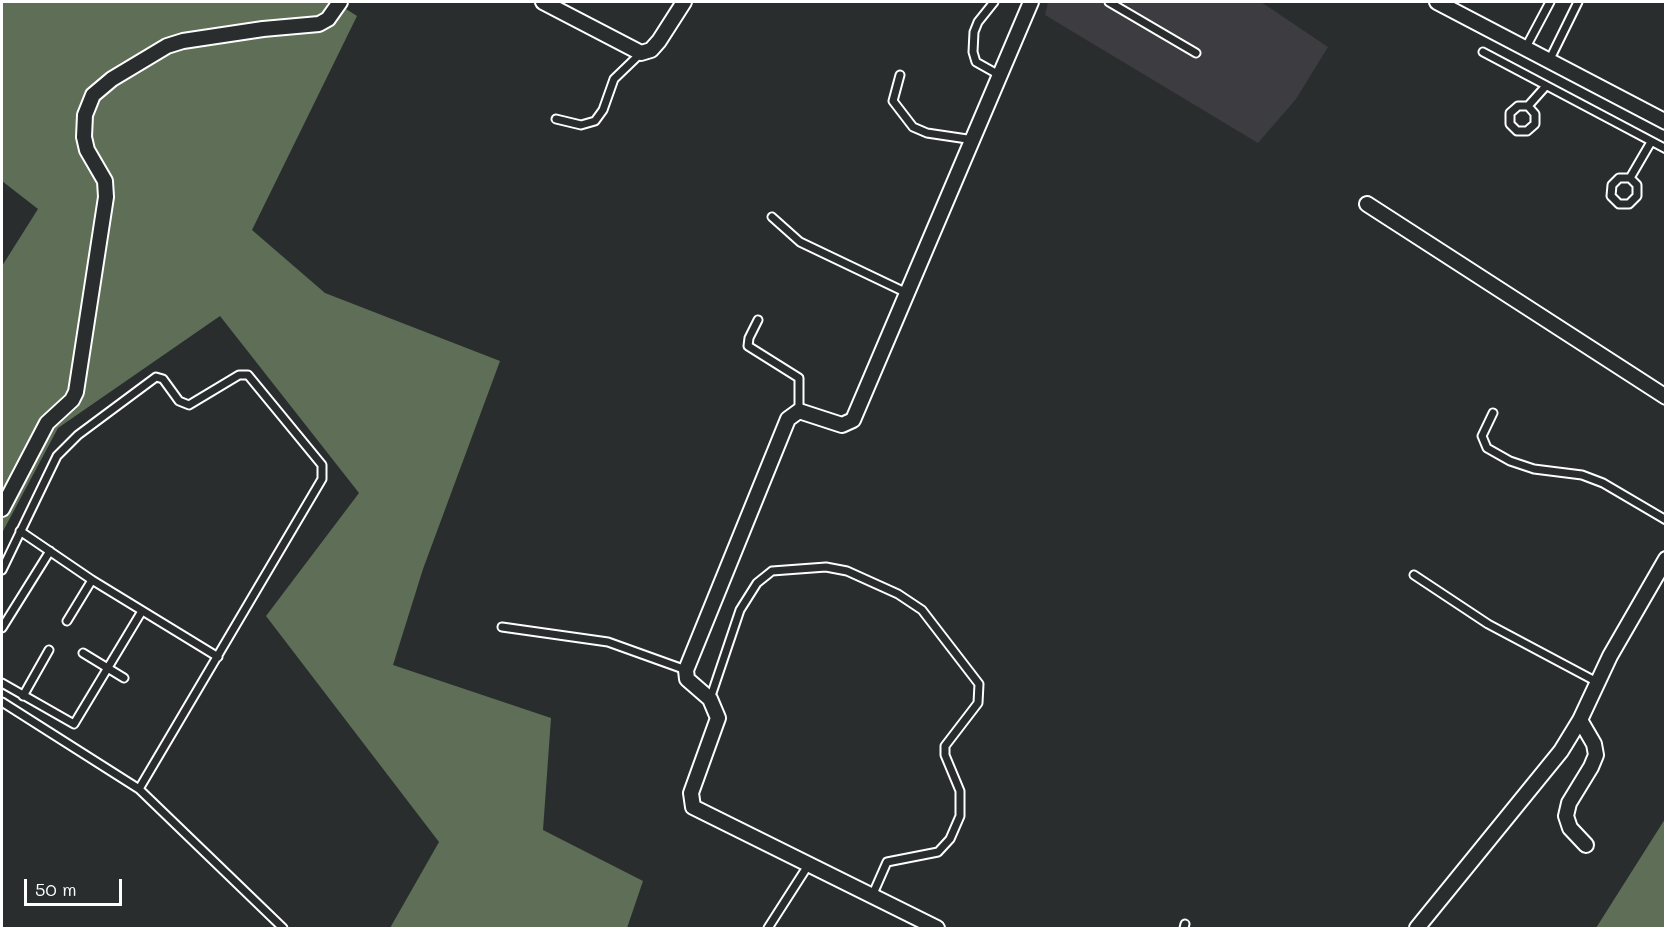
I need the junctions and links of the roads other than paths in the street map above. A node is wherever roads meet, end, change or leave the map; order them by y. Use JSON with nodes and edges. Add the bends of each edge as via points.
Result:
{"nodes":[{"id":1,"x":340,"y":2,"type":"edge"},
{"id":2,"x":543,"y":2,"type":"edge"},
{"id":3,"x":684,"y":2,"type":"edge"},
{"id":4,"x":994,"y":2,"type":"edge"},
{"id":5,"x":1031,"y":2,"type":"edge"},
{"id":6,"x":1109,"y":2,"type":"edge"},
{"id":7,"x":1437,"y":2,"type":"edge"},
{"id":8,"x":1550,"y":2,"type":"edge"},
{"id":9,"x":1578,"y":2,"type":"edge"},
{"id":10,"x":1525,"y":49,"type":"junction"},
{"id":11,"x":1483,"y":52,"type":"dead end"},
{"id":12,"x":641,"y":53,"type":"junction"},
{"id":13,"x":1196,"y":53,"type":"dead end"},
{"id":14,"x":1549,"y":62,"type":"junction"},
{"id":15,"x":900,"y":75,"type":"dead end"},
{"id":16,"x":1001,"y":76,"type":"junction"},
{"id":17,"x":1545,"y":87,"type":"junction"},
{"id":18,"x":1528,"y":106,"type":"dead end"},
{"id":19,"x":556,"y":119,"type":"dead end"},
{"id":20,"x":1665,"y":122,"type":"edge"},
{"id":21,"x":974,"y":140,"type":"junction"},
{"id":22,"x":1651,"y":142,"type":"junction"},
{"id":23,"x":1665,"y":149,"type":"edge"},
{"id":24,"x":1630,"y":178,"type":"junction"},
{"id":25,"x":1367,"y":204,"type":"dead end"},
{"id":26,"x":772,"y":217,"type":"dead end"},
{"id":27,"x":909,"y":294,"type":"junction"},
{"id":28,"x":758,"y":320,"type":"dead end"},
{"id":29,"x":1665,"y":397,"type":"edge"},
{"id":30,"x":799,"y":411,"type":"junction"},
{"id":31,"x":1493,"y":413,"type":"dead end"},
{"id":32,"x":2,"y":509,"type":"edge"},
{"id":33,"x":1665,"y":520,"type":"edge"},
{"id":34,"x":20,"y":531,"type":"junction"},
{"id":35,"x":50,"y":551,"type":"junction"},
{"id":36,"x":1665,"y":559,"type":"edge"},
{"id":37,"x":2,"y":570,"type":"edge"},
{"id":38,"x":1414,"y":576,"type":"dead end"},
{"id":39,"x":92,"y":580,"type":"junction"},
{"id":40,"x":142,"y":611,"type":"junction"},
{"id":41,"x":67,"y":621,"type":"dead end"},
{"id":42,"x":502,"y":627,"type":"dead end"},
{"id":43,"x":2,"y":628,"type":"edge"},
{"id":44,"x":49,"y":650,"type":"dead end"},
{"id":45,"x":83,"y":652,"type":"dead end"},
{"id":46,"x":218,"y":657,"type":"junction"},
{"id":47,"x":107,"y":669,"type":"junction"},
{"id":48,"x":686,"y":670,"type":"junction"},
{"id":49,"x":124,"y":678,"type":"dead end"},
{"id":50,"x":1597,"y":682,"type":"junction"},
{"id":51,"x":2,"y":683,"type":"edge"},
{"id":52,"x":23,"y":696,"type":"junction"},
{"id":53,"x":710,"y":699,"type":"junction"},
{"id":54,"x":2,"y":702,"type":"edge"},
{"id":55,"x":1580,"y":720,"type":"junction"},
{"id":56,"x":140,"y":789,"type":"junction"},
{"id":57,"x":1586,"y":845,"type":"dead end"},
{"id":58,"x":809,"y":864,"type":"junction"},
{"id":59,"x":872,"y":896,"type":"junction"},
{"id":60,"x":283,"y":928,"type":"edge"},
{"id":61,"x":768,"y":928,"type":"edge"},
{"id":62,"x":937,"y":928,"type":"edge"},
{"id":63,"x":1417,"y":928,"type":"edge"}],
"edges":[{"from":1,"to":32,"type":"street","via":[[328,19],[319,24],[262,29],[166,46],[93,95],[85,115],[84,137],[105,181],[106,197],[76,392],[47,423]]},
{"from":2,"to":12,"type":"street"},
{"from":3,"to":12,"type":"street","via":[[659,41],[651,50]]},
{"from":4,"to":16,"type":"lane","via":[[978,22],[973,52],[976,62]]},
{"from":5,"to":16,"type":"street"},
{"from":6,"to":13,"type":"lane"},
{"from":7,"to":10,"type":"street"},
{"from":8,"to":10,"type":"lane"},
{"from":9,"to":14,"type":"lane"},
{"from":10,"to":14,"type":"street"},
{"from":11,"to":17,"type":"lane"},
{"from":12,"to":19,"type":"lane","via":[[614,79],[595,122],[581,125]]},
{"from":14,"to":20,"type":"street"},
{"from":15,"to":21,"type":"lane","via":[[893,101],[913,127]]},
{"from":16,"to":21,"type":"street"},
{"from":17,"to":18,"type":"lane"},
{"from":17,"to":22,"type":"lane"},
{"from":21,"to":27,"type":"street"},
{"from":22,"to":23,"type":"lane"},
{"from":22,"to":24,"type":"lane"},
{"from":24,"to":24,"type":"lane","via":[[1637,186],[1637,196],[1629,204],[1619,204],[1611,196],[1612,185],[1619,178]]},
{"from":25,"to":29,"type":"street"},
{"from":26,"to":27,"type":"lane","via":[[800,242]]},
{"from":27,"to":30,"type":"street","via":[[853,420],[842,425]]},
{"from":28,"to":30,"type":"lane","via":[[748,346],[799,378]]},
{"from":30,"to":48,"type":"street","via":[[788,419]]},
{"from":31,"to":33,"type":"lane","via":[[1482,436],[1487,448],[1534,469],[1582,475],[1603,483]]},
{"from":34,"to":35,"type":"lane"},
{"from":34,"to":37,"type":"lane"},
{"from":34,"to":46,"type":"lane","via":[[57,456],[150,380],[161,378],[179,401],[189,405],[239,375],[248,375],[322,465],[324,474]]},
{"from":35,"to":39,"type":"lane"},
{"from":35,"to":43,"type":"lane"},
{"from":36,"to":50,"type":"street"},
{"from":38,"to":50,"type":"lane","via":[[1488,624]]},
{"from":39,"to":40,"type":"lane"},
{"from":39,"to":41,"type":"lane"},
{"from":40,"to":46,"type":"lane"},
{"from":40,"to":47,"type":"lane"},
{"from":42,"to":48,"type":"lane","via":[[608,642]]},
{"from":44,"to":52,"type":"lane"},
{"from":45,"to":47,"type":"lane"},
{"from":46,"to":56,"type":"lane"},
{"from":47,"to":49,"type":"lane"},
{"from":47,"to":52,"type":"lane","via":[[74,724]]},
{"from":48,"to":53,"type":"street","via":[[687,679]]},
{"from":50,"to":55,"type":"street"},
{"from":51,"to":52,"type":"lane"},
{"from":53,"to":58,"type":"street","via":[[718,714],[718,724],[691,793],[692,805]]},
{"from":53,"to":59,"type":"lane","via":[[740,609],[757,583],[772,572],[826,567],[847,571],[898,594],[922,610],[979,684],[978,703],[945,746],[960,791],[960,816],[938,852],[887,862]]},
{"from":54,"to":56,"type":"lane"},
{"from":55,"to":57,"type":"street","via":[[1596,755],[1569,803],[1566,816],[1570,828]]},
{"from":55,"to":63,"type":"street","via":[[1537,784]]},
{"from":56,"to":60,"type":"lane"},
{"from":58,"to":59,"type":"street"},
{"from":58,"to":61,"type":"lane"},
{"from":59,"to":62,"type":"street"}]}
